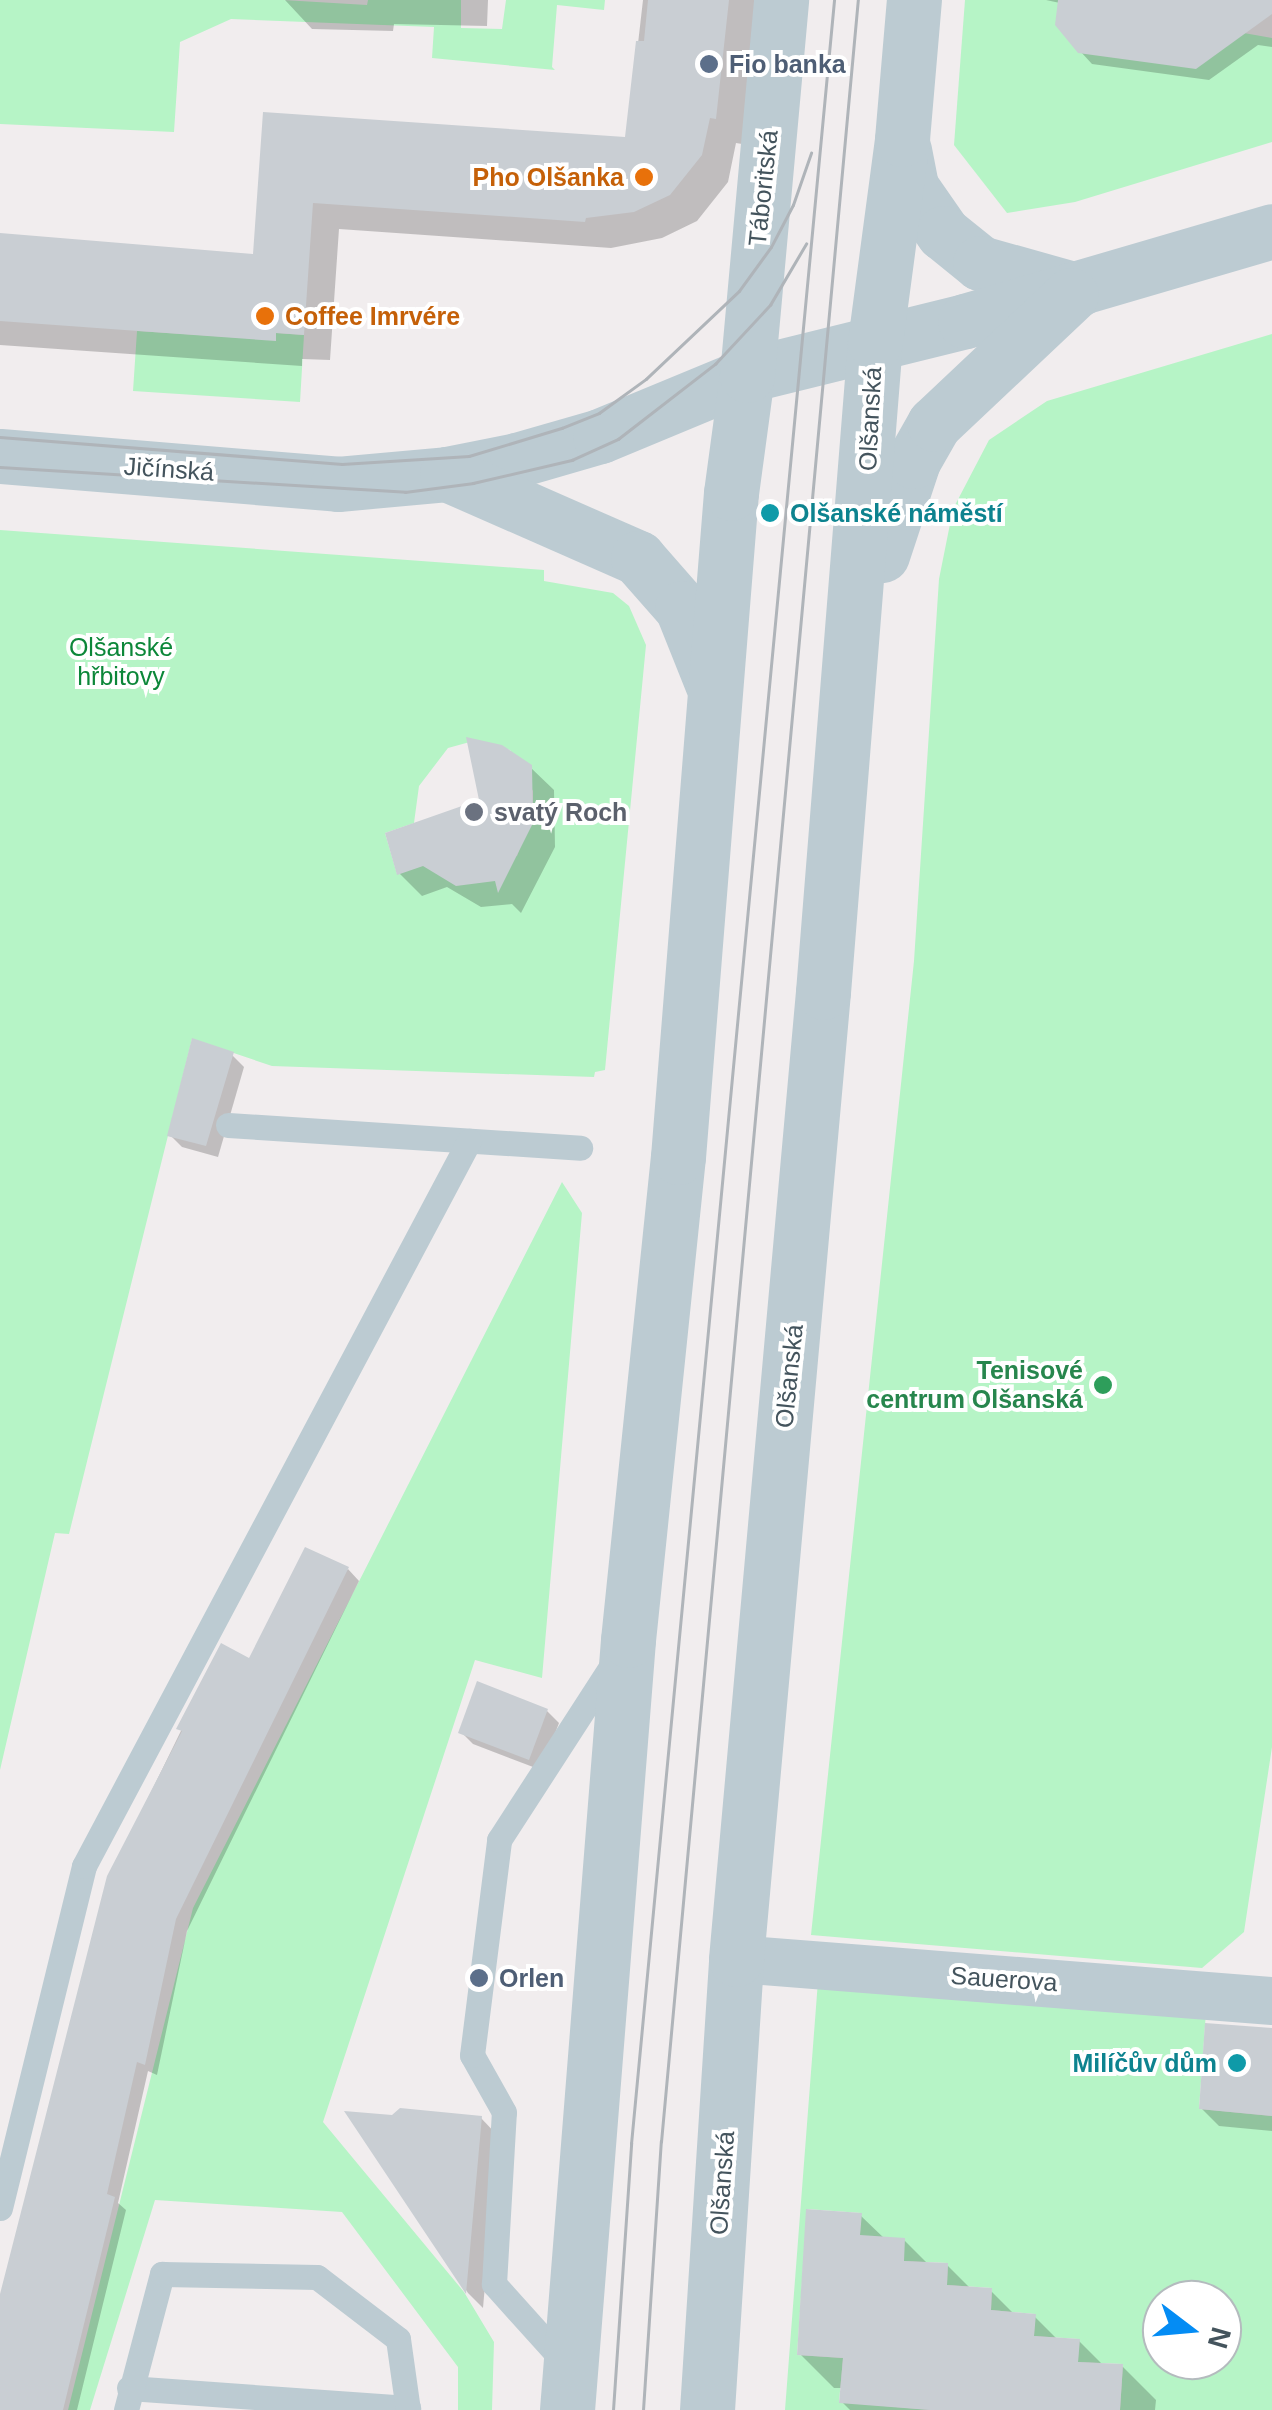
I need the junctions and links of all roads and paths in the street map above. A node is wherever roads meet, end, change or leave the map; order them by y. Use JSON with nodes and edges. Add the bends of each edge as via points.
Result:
{"nodes":[{"id":1,"x":781,"y":0,"type":"edge"},
{"id":2,"x":914,"y":0,"type":"edge"},
{"id":3,"x":902,"y":138,"type":"junction"},
{"id":4,"x":1272,"y":231,"type":"edge"},
{"id":5,"x":1077,"y":290,"type":"junction"},
{"id":6,"x":874,"y":342,"type":"junction"},
{"id":7,"x":748,"y":376,"type":"junction"},
{"id":8,"x":0,"y":456,"type":"edge"},
{"id":9,"x":447,"y":474,"type":"junction"},
{"id":10,"x":852,"y":649,"type":"junction"},
{"id":11,"x":715,"y":694,"type":"junction"},
{"id":12,"x":228,"y":1125,"type":"dead end"},
{"id":13,"x":470,"y":1142,"type":"junction"},
{"id":14,"x":580,"y":1148,"type":"dead end"},
{"id":15,"x":628,"y":1640,"type":"junction"},
{"id":16,"x":736,"y":1959,"type":"junction"},
{"id":17,"x":1272,"y":2001,"type":"edge"},
{"id":18,"x":0,"y":2208,"type":"edge"},
{"id":19,"x":568,"y":2389,"type":"edge"},
{"id":20,"x":127,"y":2399,"type":"edge"},
{"id":21,"x":408,"y":2409,"type":"edge"},
{"id":22,"x":707,"y":2410,"type":"edge"}],
"edges":[{"from":1,"to":7,"type":"street","name":"Táboritská"},
{"from":2,"to":3,"type":"street"},
{"from":3,"to":5,"type":"street","via":[[911,186],[943,233],[980,263]]},
{"from":3,"to":6,"type":"street"},
{"from":4,"to":5,"type":"street"},
{"from":5,"to":6,"type":"street"},
{"from":5,"to":10,"type":"street","via":[[934,424],[913,461]]},
{"from":6,"to":7,"type":"street"},
{"from":6,"to":10,"type":"street","name":"Olšanská"},
{"from":7,"to":9,"type":"street","via":[[600,436]]},
{"from":7,"to":11,"type":"street"},
{"from":8,"to":9,"type":"street","name":"Jičínská","via":[[338,484]]},
{"from":9,"to":11,"type":"street","via":[[638,558],[682,608]]},
{"from":10,"to":16,"type":"street","name":"Olšanská"},
{"from":11,"to":15,"type":"street","via":[[678,1157]]},
{"from":12,"to":13,"type":"lane"},
{"from":13,"to":14,"type":"lane"},
{"from":13,"to":18,"type":"lane","via":[[84,1866]]},
{"from":15,"to":19,"type":"street"},
{"from":15,"to":19,"type":"lane","via":[[499,1840],[472,2055],[504,2112],[494,2284]]},
{"from":16,"to":17,"type":"street","name":"Sauerova"},
{"from":16,"to":22,"type":"street","name":"Olšanská"},
{"from":20,"to":21,"type":"lane"},
{"from":20,"to":21,"type":"lane","via":[[162,2274],[317,2277],[398,2339]]}]}
